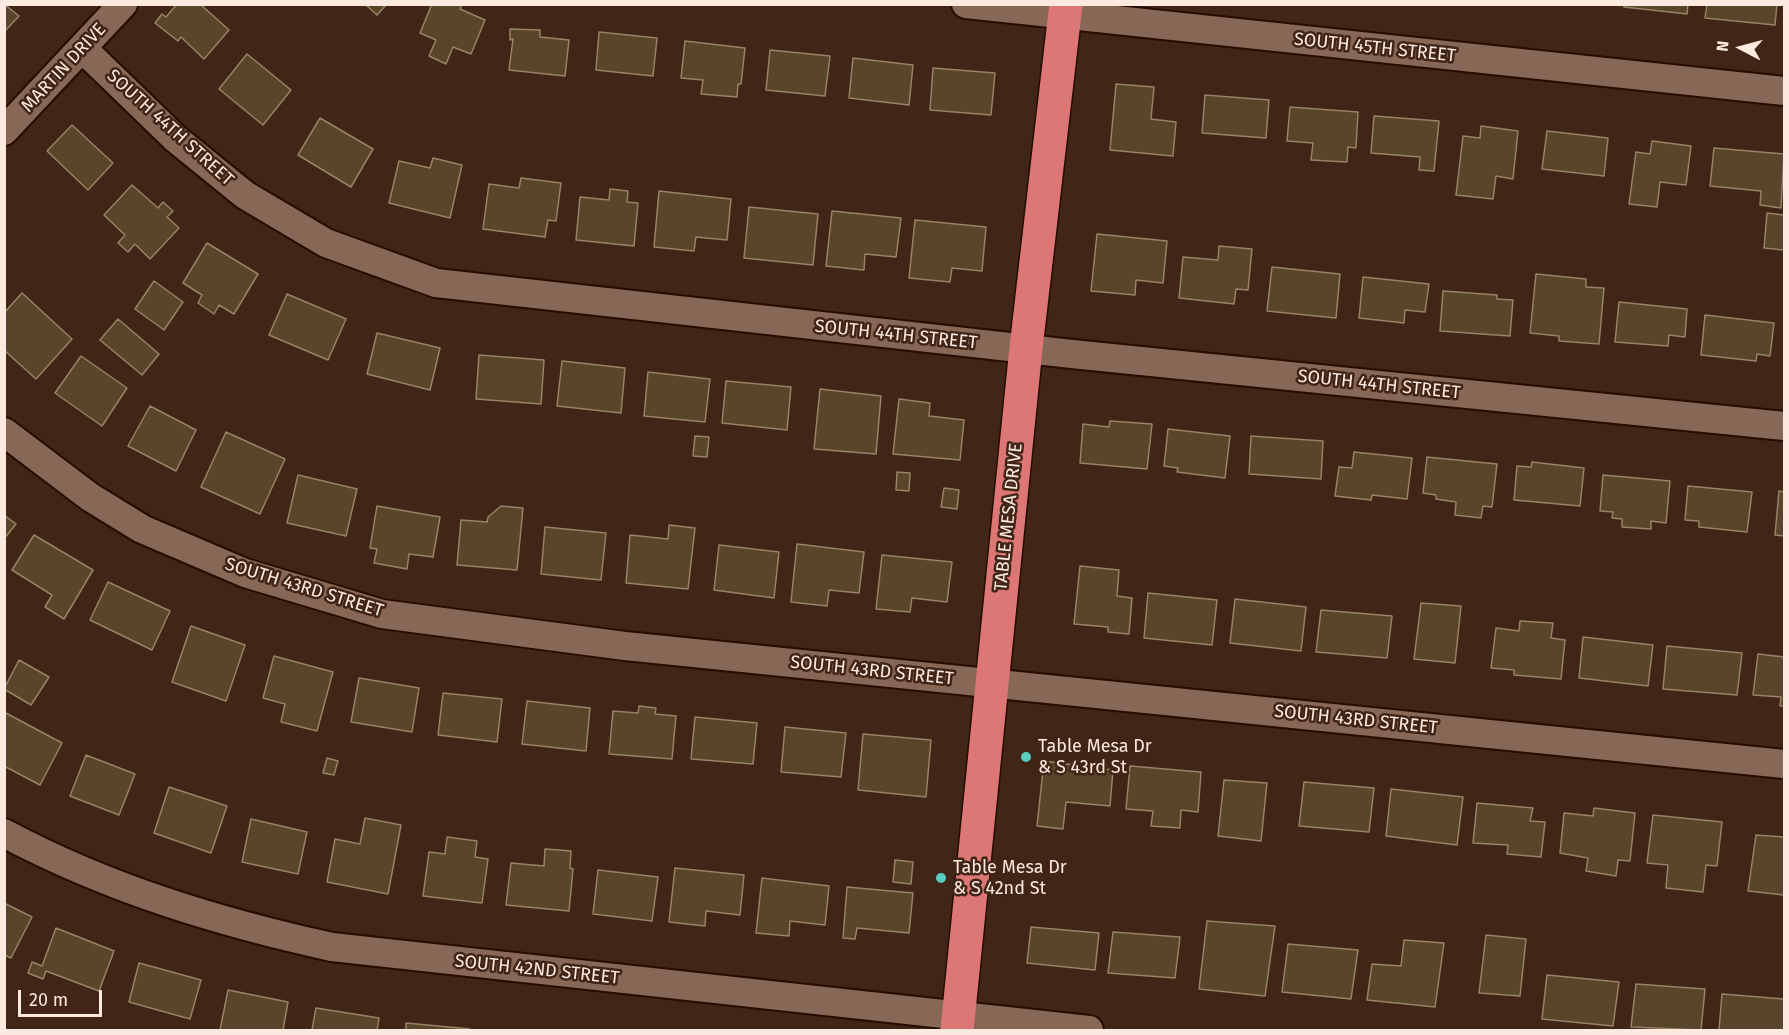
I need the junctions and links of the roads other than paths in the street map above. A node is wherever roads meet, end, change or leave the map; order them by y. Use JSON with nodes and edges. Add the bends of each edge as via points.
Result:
{"nodes":[{"id":1,"x":123,"y":4,"type":"edge"},
{"id":2,"x":966,"y":4,"type":"edge"},
{"id":3,"x":1065,"y":10,"type":"edge"},
{"id":4,"x":82,"y":48,"type":"junction"},
{"id":5,"x":1785,"y":91,"type":"edge"},
{"id":6,"x":4,"y":131,"type":"edge"},
{"id":7,"x":1026,"y":348,"type":"junction"},
{"id":8,"x":1785,"y":426,"type":"edge"},
{"id":9,"x":4,"y":432,"type":"edge"},
{"id":10,"x":993,"y":683,"type":"junction"},
{"id":11,"x":1785,"y":764,"type":"edge"},
{"id":12,"x":4,"y":833,"type":"edge"},
{"id":13,"x":958,"y":1023,"type":"edge"},
{"id":14,"x":1089,"y":1030,"type":"edge"}],
"edges":[{"from":1,"to":4,"type":"street","name":"MARTIN DRIVE"},
{"from":2,"to":3,"type":"street","name":"SOUTH 45TH STREET"},
{"from":3,"to":5,"type":"street","name":"SOUTH 45TH STREET"},
{"from":3,"to":7,"type":"highway","name":"TABLE MESA DRIVE"},
{"from":4,"to":6,"type":"street","name":"MARTIN DRIVE"},
{"from":4,"to":7,"type":"street","name":"SOUTH 44TH STREET","via":[[176,139],[245,195],[326,243],[414,277],[436,283],[644,308]]},
{"from":7,"to":8,"type":"street","name":"SOUTH 44TH STREET"},
{"from":7,"to":10,"type":"highway","name":"TABLE MESA DRIVE"},
{"from":9,"to":10,"type":"street","name":"SOUTH 43RD STREET","via":[[90,497],[142,529],[245,573],[354,607],[625,646]]},
{"from":10,"to":11,"type":"street","name":"SOUTH 43RD STREET"},
{"from":10,"to":13,"type":"highway","name":"TABLE MESA DRIVE"},
{"from":12,"to":13,"type":"street","name":"SOUTH 42ND STREET","via":[[157,900],[332,948]]},
{"from":13,"to":14,"type":"street","name":"SOUTH 42ND STREET"}]}
